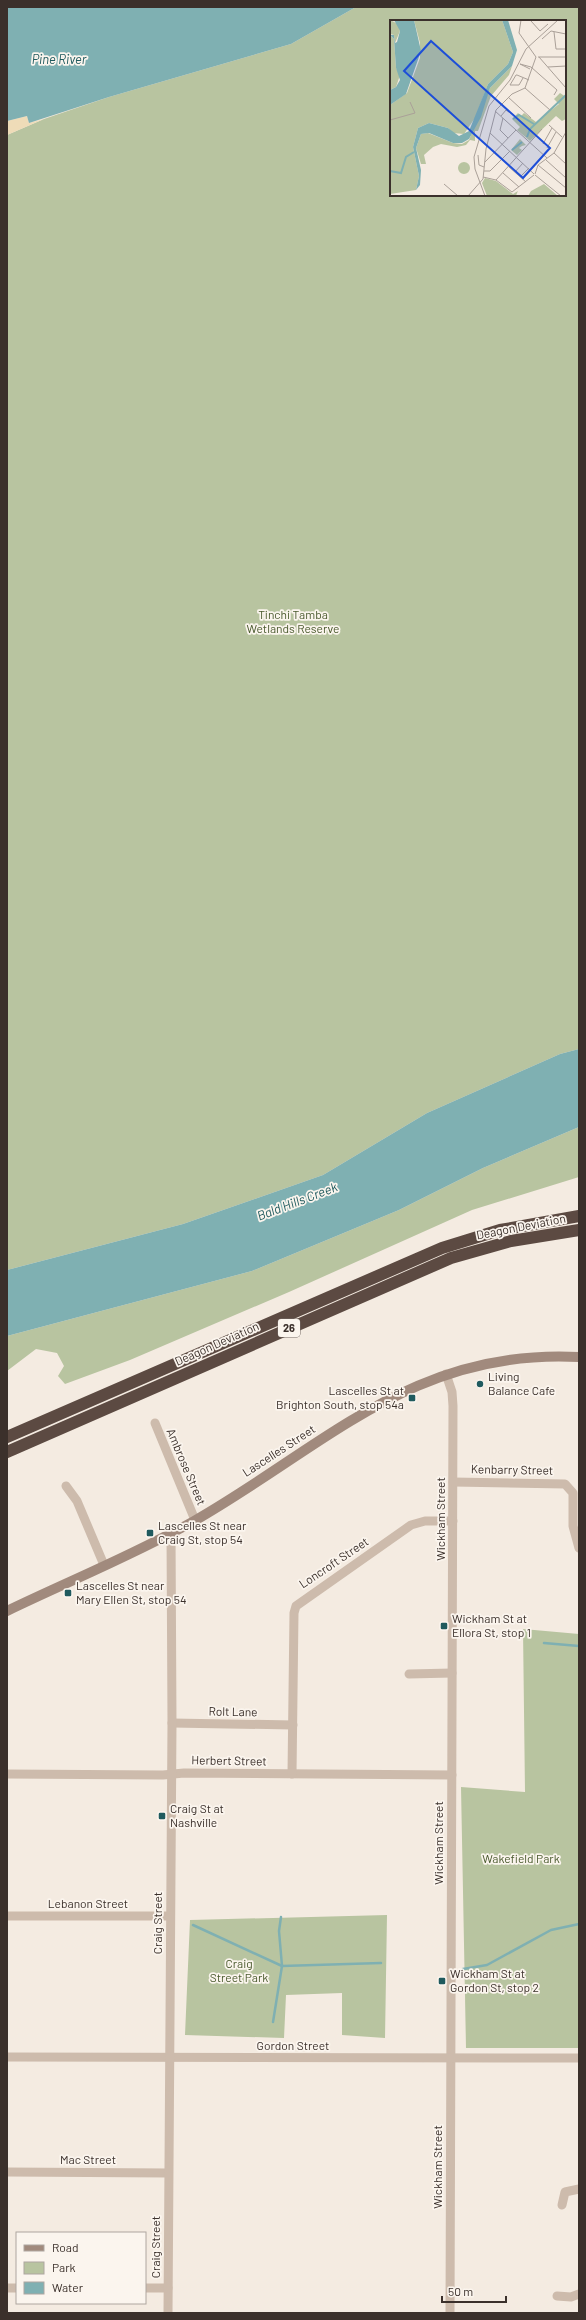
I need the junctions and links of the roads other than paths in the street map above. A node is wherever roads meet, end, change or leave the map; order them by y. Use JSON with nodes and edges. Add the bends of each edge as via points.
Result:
{"nodes":[{"id":1,"x":579,"y":1216,"type":"edge"},
{"id":2,"x":579,"y":1230,"type":"edge"},
{"id":3,"x":579,"y":1357,"type":"edge"},
{"id":4,"x":446,"y":1374,"type":"junction"},
{"id":5,"x":154,"y":1423,"type":"dead end"},
{"id":6,"x":7,"y":1437,"type":"edge"},
{"id":7,"x":7,"y":1452,"type":"edge"},
{"id":8,"x":453,"y":1482,"type":"junction"},
{"id":9,"x":66,"y":1486,"type":"dead end"},
{"id":10,"x":195,"y":1520,"type":"junction"},
{"id":11,"x":453,"y":1521,"type":"junction"},
{"id":12,"x":171,"y":1533,"type":"junction"},
{"id":13,"x":579,"y":1548,"type":"edge"},
{"id":14,"x":104,"y":1565,"type":"junction"},
{"id":15,"x":7,"y":1611,"type":"edge"},
{"id":16,"x":452,"y":1673,"type":"junction"},
{"id":17,"x":409,"y":1674,"type":"dead end"},
{"id":18,"x":172,"y":1723,"type":"junction"},
{"id":19,"x":293,"y":1725,"type":"junction"},
{"id":20,"x":7,"y":1774,"type":"edge"},
{"id":21,"x":171,"y":1774,"type":"junction"},
{"id":22,"x":292,"y":1774,"type":"junction"},
{"id":23,"x":452,"y":1775,"type":"junction"},
{"id":24,"x":7,"y":1916,"type":"edge"},
{"id":25,"x":170,"y":1916,"type":"junction"},
{"id":26,"x":7,"y":2057,"type":"edge"},
{"id":27,"x":169,"y":2057,"type":"junction"},
{"id":28,"x":450,"y":2058,"type":"junction"},
{"id":29,"x":579,"y":2058,"type":"edge"},
{"id":30,"x":7,"y":2172,"type":"edge"},
{"id":31,"x":168,"y":2173,"type":"junction"},
{"id":32,"x":579,"y":2189,"type":"edge"},
{"id":33,"x":562,"y":2205,"type":"dead end"},
{"id":34,"x":146,"y":2288,"type":"edge"},
{"id":35,"x":168,"y":2288,"type":"junction"},
{"id":36,"x":579,"y":2294,"type":"edge"},
{"id":37,"x":557,"y":2296,"type":"dead end"},
{"id":38,"x":168,"y":2313,"type":"edge"},
{"id":39,"x":450,"y":2313,"type":"edge"}],
"edges":[{"from":1,"to":6,"type":"highway","name":"Deagon Deviation","number":"26","via":[[500,1230],[442,1248]]},
{"from":2,"to":7,"type":"highway","name":"Deagon Deviation","number":"26","via":[[511,1241],[451,1258]]},
{"from":3,"to":4,"type":"street","name":"Lascelles Street","via":[[512,1360],[467,1367]]},
{"from":4,"to":8,"type":"street","name":"Wickham Street","via":[[453,1397]]},
{"from":4,"to":10,"type":"street","name":"Lascelles Street","via":[[397,1394],[359,1415]]},
{"from":5,"to":10,"type":"street","name":"Ambrose Street"},
{"from":8,"to":11,"type":"street","name":"Wickham Street"},
{"from":8,"to":13,"type":"street","name":"Kenbarry Street","via":[[573,1484],[573,1526]]},
{"from":9,"to":14,"type":"street","via":[[77,1502]]},
{"from":10,"to":12,"type":"street","name":"Lascelles Street"},
{"from":11,"to":16,"type":"street","name":"Wickham Street"},
{"from":11,"to":19,"type":"street","name":"Loncroft Street","via":[[425,1521],[411,1525],[296,1606]]},
{"from":12,"to":14,"type":"street","name":"Lascelles Street"},
{"from":12,"to":18,"type":"street","name":"Craig Street"},
{"from":14,"to":15,"type":"street","name":"Lascelles Street"},
{"from":16,"to":17,"type":"street"},
{"from":16,"to":23,"type":"street","name":"Wickham Street"},
{"from":18,"to":19,"type":"street","name":"Rolt Lane"},
{"from":18,"to":21,"type":"street","name":"Craig Street"},
{"from":19,"to":22,"type":"street","name":"Loncroft Street"},
{"from":20,"to":21,"type":"street","name":"Herbert Street"},
{"from":21,"to":22,"type":"street","name":"Herbert Street"},
{"from":21,"to":25,"type":"street","name":"Craig Street"},
{"from":22,"to":23,"type":"street","name":"Herbert Street"},
{"from":23,"to":28,"type":"street","name":"Wickham Street"},
{"from":24,"to":25,"type":"street","name":"Lebanon Street"},
{"from":25,"to":27,"type":"street","name":"Craig Street"},
{"from":26,"to":27,"type":"street","name":"Gordon Street"},
{"from":27,"to":28,"type":"street","name":"Gordon Street"},
{"from":27,"to":31,"type":"street","name":"Craig Street"},
{"from":28,"to":29,"type":"street","name":"Gordon Street"},
{"from":28,"to":39,"type":"street","name":"Wickham Street"},
{"from":30,"to":31,"type":"street","name":"Mac Street"},
{"from":31,"to":35,"type":"street","name":"Craig Street"},
{"from":32,"to":33,"type":"street","via":[[566,2192]]},
{"from":34,"to":35,"type":"street"},
{"from":35,"to":38,"type":"street","name":"Craig Street"},
{"from":36,"to":37,"type":"street","via":[[571,2297]]}]}
